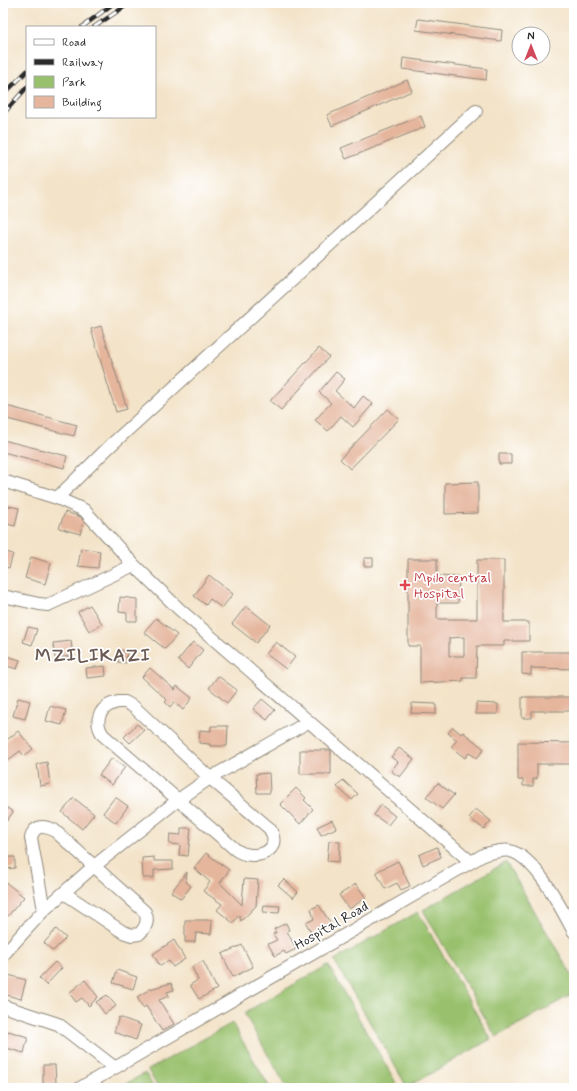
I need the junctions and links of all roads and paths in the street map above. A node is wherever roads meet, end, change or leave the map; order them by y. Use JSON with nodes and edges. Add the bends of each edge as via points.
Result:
{"nodes":[{"id":1,"x":476,"y":111,"type":"dead end"},
{"id":2,"x":3,"y":481,"type":"edge"},
{"id":3,"x":57,"y":498,"type":"junction"},
{"id":4,"x":134,"y":565,"type":"junction"},
{"id":5,"x":3,"y":596,"type":"edge"},
{"id":6,"x":308,"y":722,"type":"junction"},
{"id":7,"x":210,"y":778,"type":"junction"},
{"id":8,"x":178,"y":800,"type":"junction"},
{"id":9,"x":471,"y":862,"type":"junction"},
{"id":10,"x":93,"y":867,"type":"junction"},
{"id":11,"x":64,"y":893,"type":"junction"},
{"id":12,"x":44,"y":910,"type":"junction"},
{"id":13,"x":574,"y":932,"type":"edge"},
{"id":14,"x":3,"y":955,"type":"edge"},
{"id":15,"x":3,"y":1006,"type":"edge"},
{"id":16,"x":114,"y":1067,"type":"junction"},
{"id":17,"x":80,"y":1088,"type":"edge"}],
"edges":[{"from":1,"to":3,"type":"street","via":[[110,446]]},
{"from":2,"to":3,"type":"street"},
{"from":3,"to":4,"type":"street","via":[[77,505],[90,515]]},
{"from":4,"to":5,"type":"street","via":[[48,605]]},
{"from":4,"to":6,"type":"street","via":[[175,605]]},
{"from":6,"to":7,"type":"street"},
{"from":6,"to":9,"type":"street"},
{"from":7,"to":8,"type":"street"},
{"from":7,"to":8,"type":"street","via":[[269,828],[273,839],[267,852],[260,855],[243,855]]},
{"from":7,"to":8,"type":"street","via":[[134,707],[126,702],[110,703],[99,714],[98,722],[103,736]]},
{"from":8,"to":10,"type":"street"},
{"from":9,"to":13,"type":"street","name":"Hospital Road","via":[[485,854],[500,851],[510,851],[525,860],[547,885]]},
{"from":9,"to":16,"type":"street","name":"Hospital Road"},
{"from":10,"to":11,"type":"street"},
{"from":10,"to":11,"type":"street","via":[[145,912],[147,924],[144,930],[132,935],[123,932]]},
{"from":10,"to":12,"type":"street","via":[[54,830],[46,826],[33,831],[32,850]]},
{"from":11,"to":12,"type":"street"},
{"from":12,"to":14,"type":"street"},
{"from":15,"to":16,"type":"street","via":[[58,1024]]},
{"from":16,"to":17,"type":"street","name":"Hospital Road"}]}
